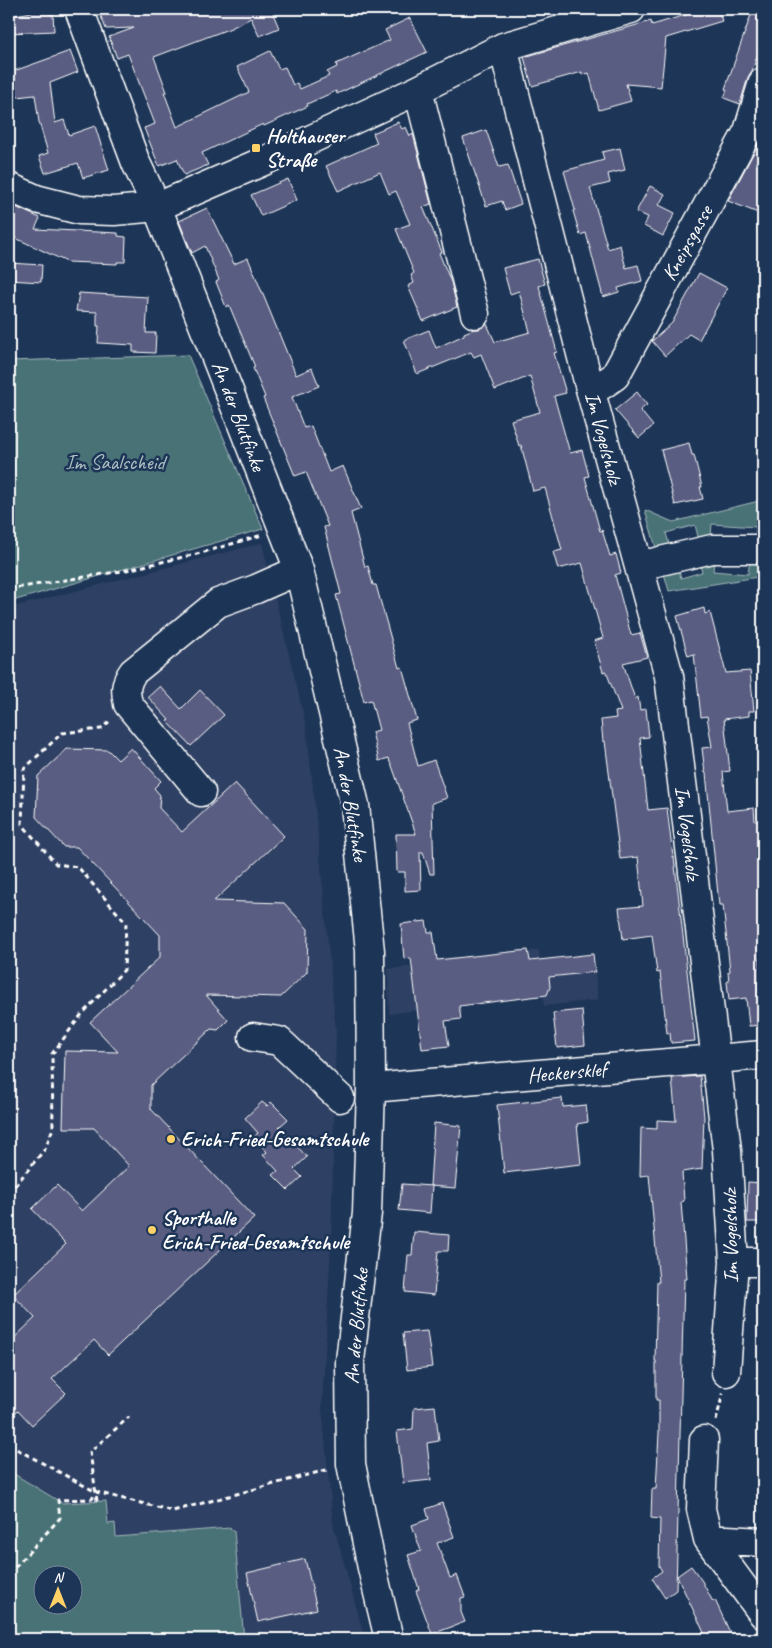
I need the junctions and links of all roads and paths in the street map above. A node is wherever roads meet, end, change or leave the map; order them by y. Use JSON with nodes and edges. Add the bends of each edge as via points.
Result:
{"nodes":[{"id":1,"x":79,"y":9,"type":"edge"},
{"id":2,"x":631,"y":9,"type":"edge"},
{"id":3,"x":503,"y":47,"type":"junction"},
{"id":4,"x":763,"y":82,"type":"edge"},
{"id":5,"x":418,"y":90,"type":"junction"},
{"id":6,"x":9,"y":187,"type":"edge"},
{"id":7,"x":158,"y":207,"type":"junction"},
{"id":8,"x":475,"y":314,"type":"dead end"},
{"id":9,"x":590,"y":388,"type":"junction"},
{"id":10,"x":283,"y":530,"type":"junction"},
{"id":11,"x":763,"y":549,"type":"edge"},
{"id":12,"x":639,"y":566,"type":"junction"},
{"id":13,"x":299,"y":570,"type":"junction"},
{"id":14,"x":9,"y":589,"type":"edge"},
{"id":15,"x":128,"y":704,"type":"junction"},
{"id":16,"x":201,"y":792,"type":"dead end"},
{"id":17,"x":253,"y":1036,"type":"dead end"},
{"id":18,"x":763,"y":1055,"type":"edge"},
{"id":19,"x":715,"y":1059,"type":"junction"},
{"id":20,"x":371,"y":1088,"type":"junction"},
{"id":21,"x":340,"y":1098,"type":"dead end"},
{"id":22,"x":9,"y":1194,"type":"edge"},
{"id":23,"x":734,"y":1262,"type":"junction"},
{"id":24,"x":763,"y":1262,"type":"edge"},
{"id":25,"x":726,"y":1372,"type":"joint"},
{"id":26,"x":130,"y":1417,"type":"dead end"},
{"id":27,"x":704,"y":1440,"type":"joint"},
{"id":28,"x":9,"y":1445,"type":"edge"},
{"id":29,"x":316,"y":1473,"type":"dead end"},
{"id":30,"x":96,"y":1492,"type":"junction"},
{"id":31,"x":97,"y":1501,"type":"dead end"},
{"id":32,"x":708,"y":1539,"type":"junction"},
{"id":33,"x":763,"y":1542,"type":"edge"},
{"id":34,"x":9,"y":1574,"type":"edge"},
{"id":35,"x":763,"y":1614,"type":"edge"},
{"id":36,"x":389,"y":1639,"type":"edge"}],
"edges":[{"from":1,"to":7,"type":"street","name":"An der Blutfinke","via":[[136,163]]},
{"from":2,"to":3,"type":"street"},
{"from":3,"to":5,"type":"street"},
{"from":3,"to":9,"type":"street","name":"Im Vogelsholz"},
{"from":4,"to":9,"type":"street","name":"Kneipsgasse","via":[[748,131],[615,376]]},
{"from":5,"to":7,"type":"street"},
{"from":5,"to":8,"type":"street"},
{"from":6,"to":7,"type":"street","via":[[36,199],[79,210]]},
{"from":7,"to":10,"type":"street","name":"An der Blutfinke"},
{"from":9,"to":12,"type":"street","name":"Im Vogelsholz"},
{"from":10,"to":13,"type":"street","name":"An der Blutfinke"},
{"from":10,"to":14,"type":"path","via":[[122,572]]},
{"from":11,"to":12,"type":"street","via":[[712,549]]},
{"from":12,"to":19,"type":"street","name":"Im Vogelsholz","via":[[668,676]]},
{"from":13,"to":15,"type":"street","via":[[218,603],[133,672],[126,681]]},
{"from":13,"to":20,"type":"street","name":"An der Blutfinke","via":[[355,805],[370,951]]},
{"from":15,"to":16,"type":"street"},
{"from":15,"to":22,"type":"path","via":[[101,729],[62,733],[24,768],[22,824],[56,864],[78,867],[126,923],[124,970],[82,1014],[52,1054],[52,1128],[45,1149]]},
{"from":17,"to":21,"type":"street","via":[[278,1041]]},
{"from":18,"to":19,"type":"street","name":"Heckersklef"},
{"from":19,"to":20,"type":"street","name":"Heckersklef"},
{"from":19,"to":23,"type":"street","name":"Im Vogelsholz","via":[[727,1150]]},
{"from":20,"to":36,"type":"street","name":"An der Blutfinke","via":[[367,1213],[350,1361],[351,1464]]},
{"from":23,"to":24,"type":"street"},
{"from":23,"to":25,"type":"street","name":"Im Vogelsholz"},
{"from":25,"to":27,"type":"path","via":[[714,1431]]},
{"from":26,"to":30,"type":"path","via":[[90,1452]]},
{"from":27,"to":32,"type":"street","via":[[701,1509]]},
{"from":28,"to":30,"type":"path"},
{"from":29,"to":30,"type":"path","via":[[173,1512]]},
{"from":30,"to":31,"type":"path"},
{"from":30,"to":34,"type":"path","via":[[92,1499],[58,1500],[60,1518]]},
{"from":32,"to":33,"type":"street"},
{"from":32,"to":35,"type":"street"}]}
